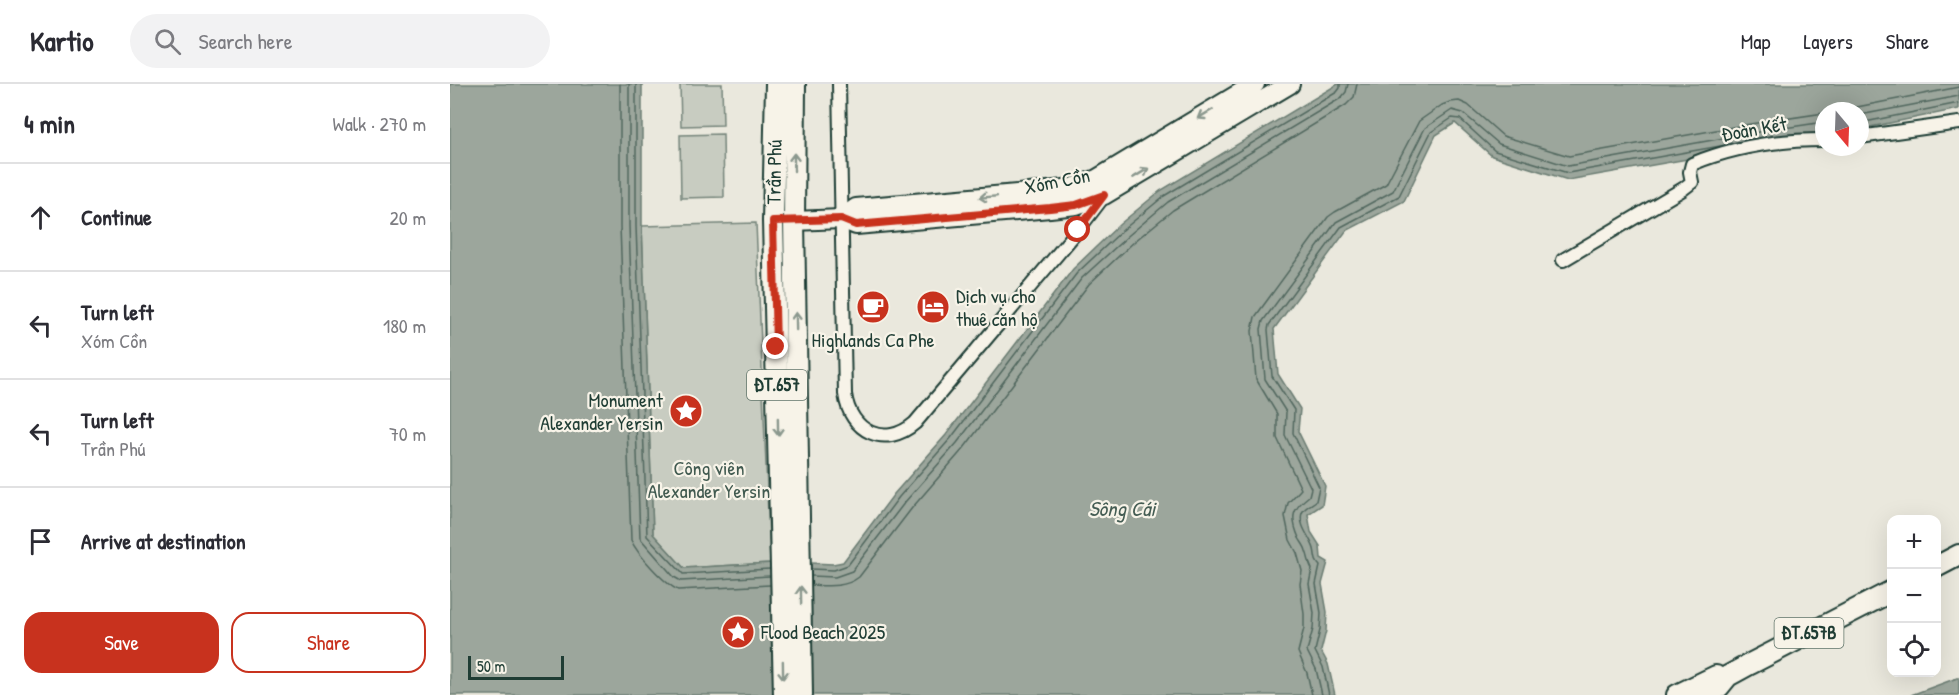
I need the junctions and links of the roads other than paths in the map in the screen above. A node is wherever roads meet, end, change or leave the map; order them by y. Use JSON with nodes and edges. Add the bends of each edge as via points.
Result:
{"nodes":[{"id":1,"x":776,"y":84,"type":"edge"},
{"id":2,"x":795,"y":84,"type":"edge"},
{"id":3,"x":838,"y":84,"type":"edge"},
{"id":4,"x":1255,"y":84,"type":"edge"},
{"id":5,"x":1290,"y":84,"type":"edge"},
{"id":6,"x":1959,"y":123,"type":"edge"},
{"id":7,"x":1869,"y":136,"type":"edge"},
{"id":8,"x":1815,"y":140,"type":"edge"},
{"id":9,"x":1101,"y":187,"type":"junction"},
{"id":10,"x":841,"y":219,"type":"junction"},
{"id":11,"x":773,"y":221,"type":"junction"},
{"id":12,"x":794,"y":221,"type":"junction"},
{"id":13,"x":1563,"y":260,"type":"dead end"},
{"id":14,"x":791,"y":548,"type":"junction"},
{"id":15,"x":1959,"y":555,"type":"edge"},
{"id":16,"x":1941,"y":564,"type":"edge"},
{"id":17,"x":1887,"y":594,"type":"edge"},
{"id":18,"x":1728,"y":676,"type":"junction"},
{"id":19,"x":784,"y":695,"type":"edge"},
{"id":20,"x":802,"y":695,"type":"edge"},
{"id":21,"x":1677,"y":695,"type":"edge"},
{"id":22,"x":1705,"y":695,"type":"edge"}],
"edges":[{"from":1,"to":11,"type":"main road","name":"Trần Phú","number":"ĐT.657"},
{"from":12,"to":2,"type":"main road","name":"Trần Phú","number":"ĐT.657","one_way":true},
{"from":3,"to":10,"type":"street"},
{"from":4,"to":9,"type":"street","name":"Xóm Cồn","one_way":true},
{"from":9,"to":5,"type":"street","name":"Xóm Cồn","one_way":true},
{"from":6,"to":7,"type":"street"},
{"from":8,"to":13,"type":"street","name":"Đoàn Kết","via":[[1723,153],[1692,164],[1692,182],[1683,189]]},
{"from":9,"to":10,"type":"street","name":"Xóm Cồn","via":[[1076,205],[856,225]]},
{"from":9,"to":10,"type":"street","via":[[1078,230],[915,423],[894,435],[871,433],[861,427],[847,405]]},
{"from":10,"to":12,"type":"street","name":"Xóm Cồn"},
{"from":11,"to":12,"type":"main road"},
{"from":11,"to":14,"type":"main road","name":"Trần Phú","number":"ĐT.657","one_way":true},
{"from":14,"to":12,"type":"main road","name":"Trần Phú","number":"ĐT.657","one_way":true},
{"from":14,"to":19,"type":"main road","number":"ĐT.657","one_way":true},
{"from":20,"to":14,"type":"main road","number":"ĐT.657","one_way":true},
{"from":15,"to":16,"type":"main road"},
{"from":17,"to":18,"type":"main road","number":"ĐT.657B"},
{"from":18,"to":21,"type":"main road","number":"ĐT.657B","via":[[1714,676]]},
{"from":18,"to":22,"type":"main road","number":"ĐT.657B"}]}
